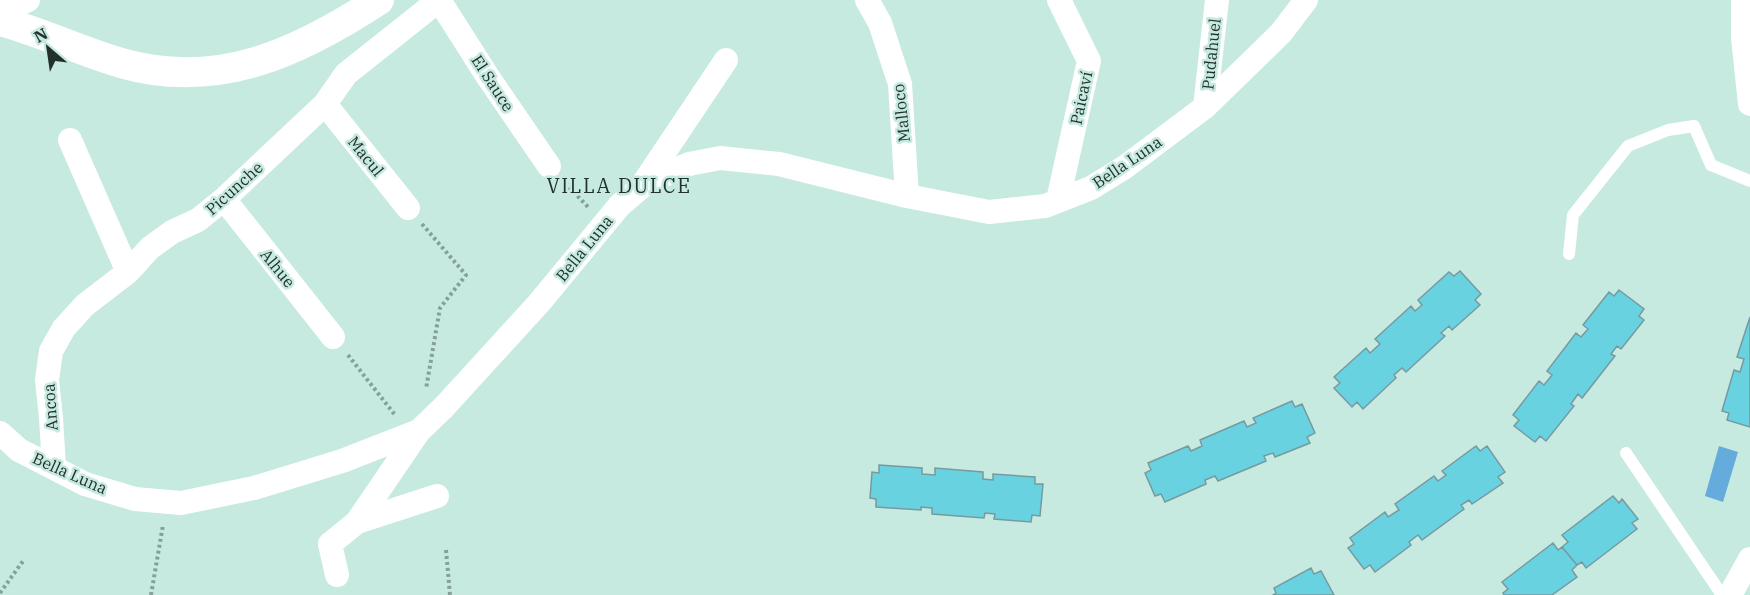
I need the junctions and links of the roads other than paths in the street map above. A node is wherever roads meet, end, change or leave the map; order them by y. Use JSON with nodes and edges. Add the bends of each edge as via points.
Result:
{"nodes":[{"id":1,"x":28,"y":0,"type":"edge"},
{"id":2,"x":379,"y":0,"type":"edge"},
{"id":3,"x":440,"y":0,"type":"edge"},
{"id":4,"x":867,"y":0,"type":"edge"},
{"id":5,"x":1059,"y":0,"type":"edge"},
{"id":6,"x":1217,"y":0,"type":"edge"},
{"id":7,"x":1306,"y":0,"type":"edge"},
{"id":8,"x":1743,"y":0,"type":"edge"},
{"id":9,"x":0,"y":2,"type":"edge"},
{"id":10,"x":0,"y":21,"type":"edge"},
{"id":11,"x":726,"y":60,"type":"dead end"},
{"id":12,"x":325,"y":104,"type":"junction"},
{"id":13,"x":1750,"y":104,"type":"edge"},
{"id":14,"x":1205,"y":107,"type":"junction"},
{"id":15,"x":70,"y":140,"type":"dead end"},
{"id":16,"x":549,"y":166,"type":"road end"},
{"id":17,"x":1750,"y":181,"type":"edge"},
{"id":18,"x":642,"y":186,"type":"junction"},
{"id":19,"x":908,"y":196,"type":"junction"},
{"id":20,"x":224,"y":200,"type":"junction"},
{"id":21,"x":1058,"y":200,"type":"junction"},
{"id":22,"x":408,"y":208,"type":"road end"},
{"id":23,"x":1569,"y":254,"type":"dead end"},
{"id":24,"x":128,"y":272,"type":"junction"},
{"id":25,"x":333,"y":337,"type":"road end"},
{"id":26,"x":415,"y":432,"type":"junction"},
{"id":27,"x":0,"y":433,"type":"edge"},
{"id":28,"x":1626,"y":453,"type":"dead end"},
{"id":29,"x":54,"y":467,"type":"junction"},
{"id":30,"x":437,"y":496,"type":"dead end"},
{"id":31,"x":357,"y":522,"type":"junction"},
{"id":32,"x":1750,"y":559,"type":"edge"},
{"id":33,"x":337,"y":575,"type":"dead end"},
{"id":34,"x":1722,"y":595,"type":"edge"},
{"id":35,"x":1730,"y":595,"type":"edge"}],
"edges":[{"from":1,"to":9,"type":"street","via":[[20,4]]},
{"from":2,"to":10,"type":"street","via":[[294,50],[255,64],[211,71],[171,72],[124,64]]},
{"from":3,"to":12,"type":"street","name":"Picunche","via":[[346,74]]},
{"from":3,"to":16,"type":"street","name":"El Sauce"},
{"from":4,"to":19,"type":"street","name":"Malloco","via":[[880,23],[900,84]]},
{"from":5,"to":21,"type":"street","name":"Paicaví","via":[[1089,62]]},
{"from":6,"to":14,"type":"street","name":"Pudahuel"},
{"from":7,"to":14,"type":"street","name":"Bella Luna","via":[[1281,33]]},
{"from":8,"to":13,"type":"street"},
{"from":11,"to":18,"type":"street"},
{"from":12,"to":20,"type":"street","name":"Picunche"},
{"from":12,"to":22,"type":"street","name":"Macul"},
{"from":14,"to":21,"type":"street","name":"Bella Luna","via":[[1125,167],[1091,188]]},
{"from":15,"to":24,"type":"street"},
{"from":17,"to":23,"type":"lane","via":[[1712,165],[1695,126],[1668,130],[1628,146],[1573,215]]},
{"from":18,"to":19,"type":"street","name":"Bella Luna","via":[[689,164],[720,158],[779,164]]},
{"from":18,"to":26,"type":"street","name":"Bella Luna","via":[[620,205],[539,303],[444,407]]},
{"from":19,"to":21,"type":"street","name":"Bella Luna","via":[[989,212],[1045,206]]},
{"from":20,"to":24,"type":"street","name":"Picunche","via":[[150,248]]},
{"from":20,"to":25,"type":"street","name":"Alhue"},
{"from":24,"to":29,"type":"street","name":"Ancoa","via":[[86,305],[64,328],[51,351],[47,380]]},
{"from":26,"to":29,"type":"street","name":"Bella Luna","via":[[342,461],[254,488],[181,503],[135,499],[86,484]]},
{"from":26,"to":31,"type":"street"},
{"from":27,"to":29,"type":"street","name":"Bella Luna","via":[[19,450]]},
{"from":28,"to":34,"type":"lane"},
{"from":30,"to":31,"type":"street"},
{"from":31,"to":33,"type":"street","via":[[330,544]]},
{"from":32,"to":35,"type":"street"}]}
